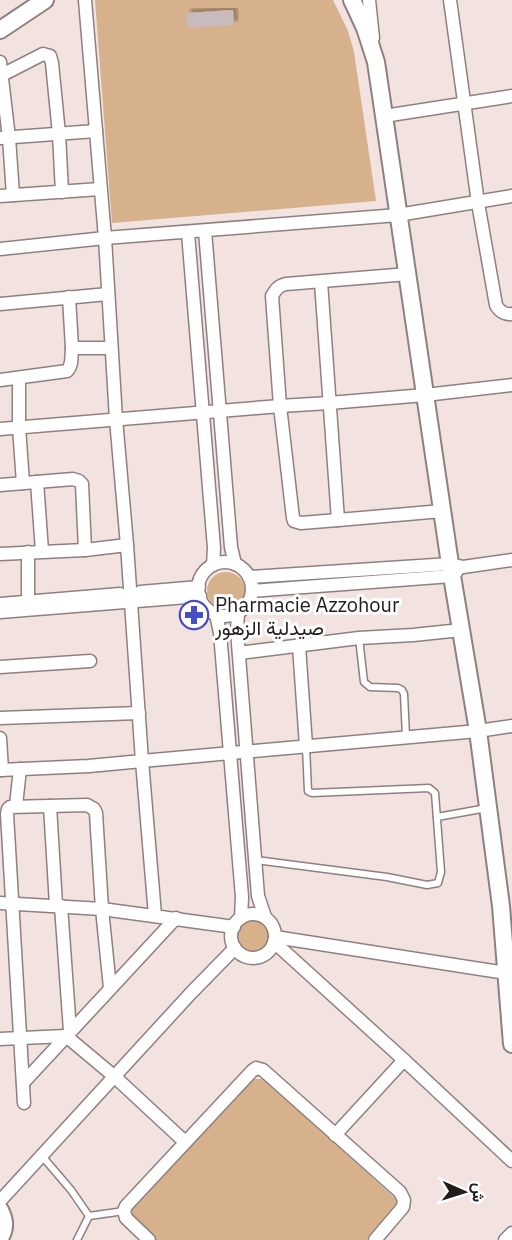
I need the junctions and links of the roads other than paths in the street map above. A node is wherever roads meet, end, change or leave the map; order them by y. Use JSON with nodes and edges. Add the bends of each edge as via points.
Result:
{"nodes":[{"id":1,"x":45,"y":0,"type":"edge"},
{"id":2,"x":85,"y":0,"type":"edge"},
{"id":3,"x":352,"y":0,"type":"edge"},
{"id":4,"x":369,"y":0,"type":"edge"},
{"id":5,"x":450,"y":0,"type":"edge"},
{"id":6,"x":0,"y":30,"type":"edge"},
{"id":7,"x":0,"y":62,"type":"edge"},
{"id":8,"x":376,"y":62,"type":"junction"},
{"id":9,"x":2,"y":75,"type":"junction"},
{"id":10,"x":512,"y":96,"type":"edge"},
{"id":11,"x":464,"y":104,"type":"junction"},
{"id":12,"x":384,"y":116,"type":"junction"},
{"id":13,"x":96,"y":131,"type":"junction"},
{"id":14,"x":59,"y":134,"type":"junction"},
{"id":15,"x":5,"y":138,"type":"edge"},
{"id":16,"x":100,"y":189,"type":"junction"},
{"id":17,"x":62,"y":192,"type":"junction"},
{"id":18,"x":14,"y":195,"type":"junction"},
{"id":19,"x":0,"y":196,"type":"edge"},
{"id":20,"x":512,"y":196,"type":"edge"},
{"id":21,"x":478,"y":203,"type":"junction"},
{"id":22,"x":398,"y":215,"type":"junction"},
{"id":23,"x":205,"y":231,"type":"junction"},
{"id":24,"x":188,"y":232,"type":"junction"},
{"id":25,"x":105,"y":238,"type":"junction"},
{"id":26,"x":0,"y":249,"type":"edge"},
{"id":27,"x":408,"y":274,"type":"junction"},
{"id":28,"x":321,"y":282,"type":"junction"},
{"id":29,"x":108,"y":294,"type":"junction"},
{"id":30,"x":69,"y":297,"type":"junction"},
{"id":31,"x":0,"y":304,"type":"edge"},
{"id":32,"x":512,"y":314,"type":"edge"},
{"id":33,"x":72,"y":348,"type":"junction"},
{"id":34,"x":111,"y":348,"type":"junction"},
{"id":35,"x":19,"y":378,"type":"junction"},
{"id":36,"x":0,"y":380,"type":"edge"},
{"id":37,"x":512,"y":385,"type":"edge"},
{"id":38,"x":425,"y":395,"type":"junction"},
{"id":39,"x":329,"y":403,"type":"junction"},
{"id":40,"x":280,"y":406,"type":"junction"},
{"id":41,"x":219,"y":411,"type":"junction"},
{"id":42,"x":203,"y":412,"type":"junction"},
{"id":43,"x":116,"y":419,"type":"junction"},
{"id":44,"x":19,"y":427,"type":"junction"},
{"id":45,"x":0,"y":429,"type":"edge"},
{"id":46,"x":37,"y":482,"type":"junction"},
{"id":47,"x":23,"y":483,"type":"junction"},
{"id":48,"x":0,"y":485,"type":"edge"},
{"id":49,"x":442,"y":511,"type":"junction"},
{"id":50,"x":338,"y":520,"type":"junction"},
{"id":51,"x":127,"y":546,"type":"junction"},
{"id":52,"x":85,"y":549,"type":"junction"},
{"id":53,"x":42,"y":551,"type":"junction"},
{"id":54,"x":28,"y":552,"type":"junction"},
{"id":55,"x":0,"y":554,"type":"edge"},
{"id":56,"x":512,"y":560,"type":"edge"},
{"id":57,"x":235,"y":564,"type":"junction"},
{"id":58,"x":213,"y":565,"type":"junction"},
{"id":59,"x":455,"y":569,"type":"junction"},
{"id":60,"x":249,"y":577,"type":"junction"},
{"id":61,"x":199,"y":591,"type":"junction"},
{"id":62,"x":252,"y":591,"type":"junction"},
{"id":63,"x":130,"y":597,"type":"junction"},
{"id":64,"x":28,"y":602,"type":"junction"},
{"id":65,"x":0,"y":604,"type":"edge"},
{"id":66,"x":0,"y":612,"type":"edge"},
{"id":67,"x":238,"y":613,"type":"junction"},
{"id":68,"x":216,"y":614,"type":"junction"},
{"id":69,"x":461,"y":630,"type":"junction"},
{"id":70,"x":359,"y":639,"type":"junction"},
{"id":71,"x":299,"y":646,"type":"junction"},
{"id":72,"x":239,"y":653,"type":"junction"},
{"id":73,"x":90,"y":661,"type":"dead end"},
{"id":74,"x":0,"y":668,"type":"edge"},
{"id":75,"x":139,"y":713,"type":"junction"},
{"id":76,"x":0,"y":718,"type":"edge"},
{"id":77,"x":512,"y":726,"type":"edge"},
{"id":78,"x":478,"y":731,"type":"junction"},
{"id":79,"x":406,"y":737,"type":"junction"},
{"id":80,"x":0,"y":738,"type":"edge"},
{"id":81,"x":306,"y":746,"type":"junction"},
{"id":82,"x":247,"y":751,"type":"junction"},
{"id":83,"x":231,"y":753,"type":"junction"},
{"id":84,"x":142,"y":761,"type":"junction"},
{"id":85,"x":20,"y":769,"type":"junction"},
{"id":86,"x":1,"y":770,"type":"edge"},
{"id":87,"x":16,"y":806,"type":"junction"},
{"id":88,"x":50,"y":806,"type":"junction"},
{"id":89,"x":488,"y":808,"type":"junction"},
{"id":90,"x":437,"y":817,"type":"junction"},
{"id":91,"x":256,"y":860,"type":"junction"},
{"id":92,"x":6,"y":903,"type":"edge"},
{"id":93,"x":58,"y":905,"type":"junction"},
{"id":94,"x":506,"y":905,"type":"edge"},
{"id":95,"x":102,"y":909,"type":"junction"},
{"id":96,"x":155,"y":915,"type":"junction"},
{"id":97,"x":266,"y":917,"type":"junction"},
{"id":98,"x":176,"y":918,"type":"junction"},
{"id":99,"x":237,"y":922,"type":"junction"},
{"id":100,"x":275,"y":940,"type":"junction"},
{"id":101,"x":235,"y":948,"type":"junction"},
{"id":102,"x":509,"y":974,"type":"edge"},
{"id":103,"x":110,"y":988,"type":"junction"},
{"id":104,"x":68,"y":1034,"type":"junction"},
{"id":105,"x":20,"y":1038,"type":"junction"},
{"id":106,"x":0,"y":1039,"type":"edge"},
{"id":107,"x":512,"y":1044,"type":"edge"},
{"id":108,"x":404,"y":1060,"type":"junction"},
{"id":109,"x":115,"y":1077,"type":"junction"},
{"id":110,"x":23,"y":1083,"type":"junction"},
{"id":111,"x":24,"y":1103,"type":"dead end"},
{"id":112,"x":335,"y":1135,"type":"junction"},
{"id":113,"x":185,"y":1142,"type":"junction"},
{"id":114,"x":42,"y":1156,"type":"junction"},
{"id":115,"x":512,"y":1161,"type":"edge"},
{"id":116,"x":0,"y":1201,"type":"edge"},
{"id":117,"x":0,"y":1210,"type":"edge"},
{"id":118,"x":124,"y":1211,"type":"junction"},
{"id":119,"x":89,"y":1216,"type":"junction"},
{"id":120,"x":512,"y":1233,"type":"edge"},
{"id":121,"x":0,"y":1238,"type":"edge"},
{"id":122,"x":77,"y":1240,"type":"edge"},
{"id":123,"x":149,"y":1240,"type":"edge"},
{"id":124,"x":375,"y":1240,"type":"edge"},
{"id":125,"x":506,"y":1240,"type":"edge"}],
"edges":[{"from":1,"to":6,"type":"main road"},
{"from":2,"to":13,"type":"street"},
{"from":3,"to":8,"type":"main road"},
{"from":4,"to":8,"type":"street"},
{"from":5,"to":11,"type":"street"},
{"from":7,"to":9,"type":"street"},
{"from":8,"to":12,"type":"main road"},
{"from":9,"to":14,"type":"street","via":[[43,54],[50,56]]},
{"from":9,"to":15,"type":"street"},
{"from":10,"to":11,"type":"street"},
{"from":11,"to":12,"type":"street"},
{"from":11,"to":21,"type":"street"},
{"from":12,"to":22,"type":"main road"},
{"from":13,"to":14,"type":"street"},
{"from":13,"to":16,"type":"street"},
{"from":14,"to":15,"type":"street"},
{"from":14,"to":17,"type":"street"},
{"from":15,"to":18,"type":"street"},
{"from":16,"to":17,"type":"street"},
{"from":16,"to":25,"type":"street"},
{"from":17,"to":18,"type":"street"},
{"from":18,"to":19,"type":"street"},
{"from":20,"to":21,"type":"street"},
{"from":21,"to":22,"type":"street"},
{"from":21,"to":32,"type":"street","via":[[496,305],[502,312]]},
{"from":22,"to":23,"type":"street"},
{"from":22,"to":27,"type":"main road"},
{"from":23,"to":24,"type":"street"},
{"from":23,"to":41,"type":"street"},
{"from":24,"to":25,"type":"street"},
{"from":24,"to":42,"type":"street"},
{"from":25,"to":26,"type":"street"},
{"from":25,"to":29,"type":"street"},
{"from":27,"to":28,"type":"street"},
{"from":27,"to":38,"type":"main road"},
{"from":28,"to":39,"type":"street"},
{"from":28,"to":40,"type":"street","via":[[280,286],[272,296]]},
{"from":29,"to":30,"type":"street"},
{"from":29,"to":34,"type":"street"},
{"from":30,"to":31,"type":"street"},
{"from":30,"to":33,"type":"street"},
{"from":33,"to":34,"type":"street"},
{"from":33,"to":35,"type":"street","via":[[67,371]]},
{"from":34,"to":43,"type":"street"},
{"from":35,"to":36,"type":"street"},
{"from":35,"to":44,"type":"street"},
{"from":37,"to":38,"type":"street"},
{"from":38,"to":39,"type":"street"},
{"from":38,"to":49,"type":"main road"},
{"from":39,"to":40,"type":"street"},
{"from":39,"to":50,"type":"street"},
{"from":40,"to":41,"type":"street"},
{"from":40,"to":50,"type":"street","via":[[294,521]]},
{"from":41,"to":42,"type":"street"},
{"from":41,"to":57,"type":"street"},
{"from":42,"to":43,"type":"street"},
{"from":42,"to":58,"type":"street"},
{"from":43,"to":44,"type":"street"},
{"from":43,"to":51,"type":"street"},
{"from":44,"to":45,"type":"street"},
{"from":44,"to":47,"type":"street"},
{"from":46,"to":47,"type":"street"},
{"from":46,"to":52,"type":"street","via":[[73,479],[82,484]]},
{"from":46,"to":53,"type":"street"},
{"from":47,"to":48,"type":"street"},
{"from":49,"to":50,"type":"street"},
{"from":49,"to":59,"type":"main road"},
{"from":51,"to":52,"type":"street"},
{"from":51,"to":63,"type":"street"},
{"from":52,"to":53,"type":"street"},
{"from":53,"to":54,"type":"street"},
{"from":54,"to":55,"type":"street"},
{"from":54,"to":64,"type":"street"},
{"from":56,"to":59,"type":"street"},
{"from":57,"to":58,"type":"street"},
{"from":57,"to":60,"type":"street"},
{"from":58,"to":61,"type":"street","via":[[201,578]]},
{"from":59,"to":60,"type":"street"},
{"from":59,"to":62,"type":"street"},
{"from":59,"to":69,"type":"main road"},
{"from":60,"to":62,"type":"street"},
{"from":61,"to":63,"type":"street"},
{"from":61,"to":68,"type":"street","via":[[203,604]]},
{"from":62,"to":67,"type":"street","via":[[250,600]]},
{"from":63,"to":64,"type":"street"},
{"from":63,"to":66,"type":"street"},
{"from":63,"to":75,"type":"street"},
{"from":64,"to":65,"type":"street"},
{"from":67,"to":68,"type":"street"},
{"from":67,"to":72,"type":"street"},
{"from":68,"to":83,"type":"street"},
{"from":69,"to":70,"type":"street"},
{"from":69,"to":78,"type":"main road"},
{"from":70,"to":71,"type":"street"},
{"from":70,"to":79,"type":"lane","via":[[364,682],[370,687],[398,688],[404,694]]},
{"from":71,"to":72,"type":"street"},
{"from":71,"to":81,"type":"street"},
{"from":72,"to":82,"type":"street"},
{"from":73,"to":74,"type":"street"},
{"from":75,"to":76,"type":"street"},
{"from":75,"to":84,"type":"street"},
{"from":77,"to":78,"type":"street"},
{"from":78,"to":79,"type":"street"},
{"from":78,"to":89,"type":"main road"},
{"from":79,"to":81,"type":"street"},
{"from":80,"to":86,"type":"street"},
{"from":81,"to":82,"type":"street"},
{"from":81,"to":90,"type":"lane","via":[[308,791],[312,794],[429,788],[435,793]]},
{"from":82,"to":83,"type":"street"},
{"from":82,"to":91,"type":"street"},
{"from":83,"to":84,"type":"street"},
{"from":83,"to":99,"type":"street","via":[[242,897]]},
{"from":84,"to":85,"type":"street"},
{"from":84,"to":96,"type":"street"},
{"from":85,"to":86,"type":"street"},
{"from":85,"to":87,"type":"street"},
{"from":87,"to":88,"type":"street"},
{"from":87,"to":92,"type":"street","via":[[10,807],[7,814]]},
{"from":88,"to":93,"type":"street"},
{"from":88,"to":95,"type":"street","via":[[94,808]]},
{"from":89,"to":90,"type":"lane"},
{"from":89,"to":94,"type":"main road"},
{"from":90,"to":91,"type":"lane","via":[[441,872],[438,883],[427,885]]},
{"from":91,"to":97,"type":"street","via":[[258,896]]},
{"from":92,"to":93,"type":"street"},
{"from":92,"to":105,"type":"street"},
{"from":93,"to":95,"type":"street"},
{"from":93,"to":104,"type":"street"},
{"from":94,"to":102,"type":"main road"},
{"from":95,"to":96,"type":"street"},
{"from":95,"to":103,"type":"street"},
{"from":96,"to":98,"type":"street"},
{"from":97,"to":99,"type":"street","via":[[253,914]]},
{"from":97,"to":100,"type":"street"},
{"from":98,"to":99,"type":"street"},
{"from":98,"to":103,"type":"street"},
{"from":99,"to":101,"type":"street","via":[[232,933]]},
{"from":100,"to":101,"type":"street","via":[[260,957],[246,956]]},
{"from":100,"to":102,"type":"street"},
{"from":100,"to":108,"type":"street"},
{"from":101,"to":109,"type":"street"},
{"from":102,"to":107,"type":"main road"},
{"from":103,"to":104,"type":"street"},
{"from":104,"to":105,"type":"street"},
{"from":104,"to":109,"type":"street"},
{"from":104,"to":110,"type":"street"},
{"from":105,"to":106,"type":"street"},
{"from":105,"to":110,"type":"street"},
{"from":108,"to":112,"type":"street"},
{"from":108,"to":115,"type":"street"},
{"from":109,"to":113,"type":"street"},
{"from":109,"to":114,"type":"street"},
{"from":110,"to":111,"type":"street"},
{"from":112,"to":113,"type":"street","via":[[263,1070],[256,1068]]},
{"from":112,"to":124,"type":"street","via":[[402,1196],[403,1207]]},
{"from":113,"to":118,"type":"street"},
{"from":114,"to":116,"type":"street"},
{"from":114,"to":119,"type":"lane"},
{"from":117,"to":121,"type":"main road","via":[[4,1226]]},
{"from":118,"to":119,"type":"lane"},
{"from":118,"to":123,"type":"street","via":[[126,1218]]},
{"from":119,"to":122,"type":"lane"},
{"from":120,"to":125,"type":"street"}]}
